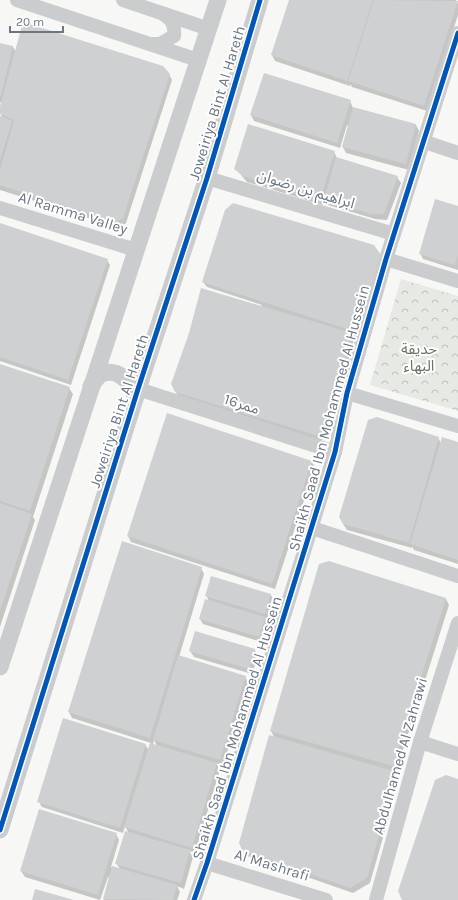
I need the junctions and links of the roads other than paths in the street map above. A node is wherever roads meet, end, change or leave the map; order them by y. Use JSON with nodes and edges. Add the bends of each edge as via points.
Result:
{"nodes":[{"id":1,"x":17,"y":0,"type":"edge"},
{"id":2,"x":123,"y":0,"type":"edge"},
{"id":3,"x":218,"y":0,"type":"edge"},
{"id":4,"x":260,"y":0,"type":"edge"},
{"id":5,"x":159,"y":12,"type":"junction"},
{"id":6,"x":209,"y":29,"type":"junction"},
{"id":7,"x":458,"y":33,"type":"edge"},
{"id":8,"x":150,"y":44,"type":"junction"},
{"id":9,"x":198,"y":60,"type":"junction"},
{"id":10,"x":422,"y":141,"type":"junction"},
{"id":11,"x":458,"y":153,"type":"edge"},
{"id":12,"x":207,"y":178,"type":"junction"},
{"id":13,"x":0,"y":208,"type":"edge"},
{"id":14,"x":394,"y":234,"type":"junction"},
{"id":15,"x":136,"y":250,"type":"junction"},
{"id":16,"x":386,"y":259,"type":"junction"},
{"id":17,"x":458,"y":281,"type":"edge"},
{"id":18,"x":106,"y":342,"type":"junction"},
{"id":19,"x":148,"y":358,"type":"junction"},
{"id":20,"x":90,"y":387,"type":"junction"},
{"id":21,"x":347,"y":393,"type":"junction"},
{"id":22,"x":137,"y":394,"type":"junction"},
{"id":23,"x":458,"y":426,"type":"edge"},
{"id":24,"x":335,"y":452,"type":"junction"},
{"id":25,"x":312,"y":528,"type":"junction"},
{"id":26,"x":458,"y":576,"type":"edge"},
{"id":27,"x":458,"y":623,"type":"edge"},
{"id":28,"x":0,"y":667,"type":"edge"},
{"id":29,"x":420,"y":742,"type":"junction"},
{"id":30,"x":458,"y":754,"type":"edge"},
{"id":31,"x":0,"y":830,"type":"edge"},
{"id":32,"x":208,"y":863,"type":"junction"},
{"id":33,"x":194,"y":900,"type":"edge"},
{"id":34,"x":326,"y":900,"type":"edge"},
{"id":35,"x":376,"y":900,"type":"edge"}],
"edges":[{"from":1,"to":8,"type":"street"},
{"from":2,"to":5,"type":"street"},
{"from":3,"to":6,"type":"street","name":"Joweiriya Bint Al Hareth"},
{"from":4,"to":12,"type":"street","name":"Joweiriya Bint Al Hareth"},
{"from":5,"to":6,"type":"street"},
{"from":5,"to":8,"type":"street","via":[[171,19],[175,27],[174,36],[160,44]]},
{"from":6,"to":9,"type":"street","name":"Joweiriya Bint Al Hareth"},
{"from":7,"to":10,"type":"street","name":"Shaikh Saad Ibn Mohammed Al Hussein"},
{"from":8,"to":9,"type":"street"},
{"from":9,"to":15,"type":"street","name":"Joweiriya Bint Al Hareth"},
{"from":10,"to":11,"type":"street"},
{"from":10,"to":14,"type":"street","name":"Shaikh Saad Ibn Mohammed Al Hussein"},
{"from":12,"to":14,"type":"street","name":"ابراهيم بن رضوان"},
{"from":12,"to":19,"type":"street","name":"Joweiriya Bint Al Hareth"},
{"from":13,"to":15,"type":"street","name":"Al Ramma Valley"},
{"from":14,"to":16,"type":"street","name":"Shaikh Saad Ibn Mohammed Al Hussein"},
{"from":15,"to":18,"type":"street","name":"Joweiriya Bint Al Hareth"},
{"from":16,"to":17,"type":"street"},
{"from":16,"to":21,"type":"street","name":"Shaikh Saad Ibn Mohammed Al Hussein"},
{"from":18,"to":19,"type":"street","via":[[106,349],[114,364],[131,367]]},
{"from":18,"to":20,"type":"street","name":"Joweiriya Bint Al Hareth"},
{"from":19,"to":22,"type":"street","name":"Joweiriya Bint Al Hareth"},
{"from":20,"to":22,"type":"street","via":[[98,376],[104,373],[118,375],[131,385]]},
{"from":20,"to":28,"type":"street","name":"Joweiriya Bint Al Hareth"},
{"from":21,"to":23,"type":"street"},
{"from":21,"to":24,"type":"street","name":"Shaikh Saad Ibn Mohammed Al Hussein"},
{"from":22,"to":24,"type":"street","name":"ممر16"},
{"from":22,"to":31,"type":"street","name":"Joweiriya Bint Al Hareth"},
{"from":24,"to":25,"type":"street","name":"Shaikh Saad Ibn Mohammed Al Hussein"},
{"from":25,"to":26,"type":"street"},
{"from":25,"to":32,"type":"street","name":"Shaikh Saad Ibn Mohammed Al Hussein"},
{"from":27,"to":29,"type":"street","name":"Abdulhamed Al Zahrawi"},
{"from":29,"to":30,"type":"street"},
{"from":29,"to":35,"type":"street","name":"Abdulhamed Al Zahrawi"},
{"from":32,"to":33,"type":"street","name":"Shaikh Saad Ibn Mohammed Al Hussein"},
{"from":32,"to":34,"type":"street","name":"Al Mashrafi"}]}
